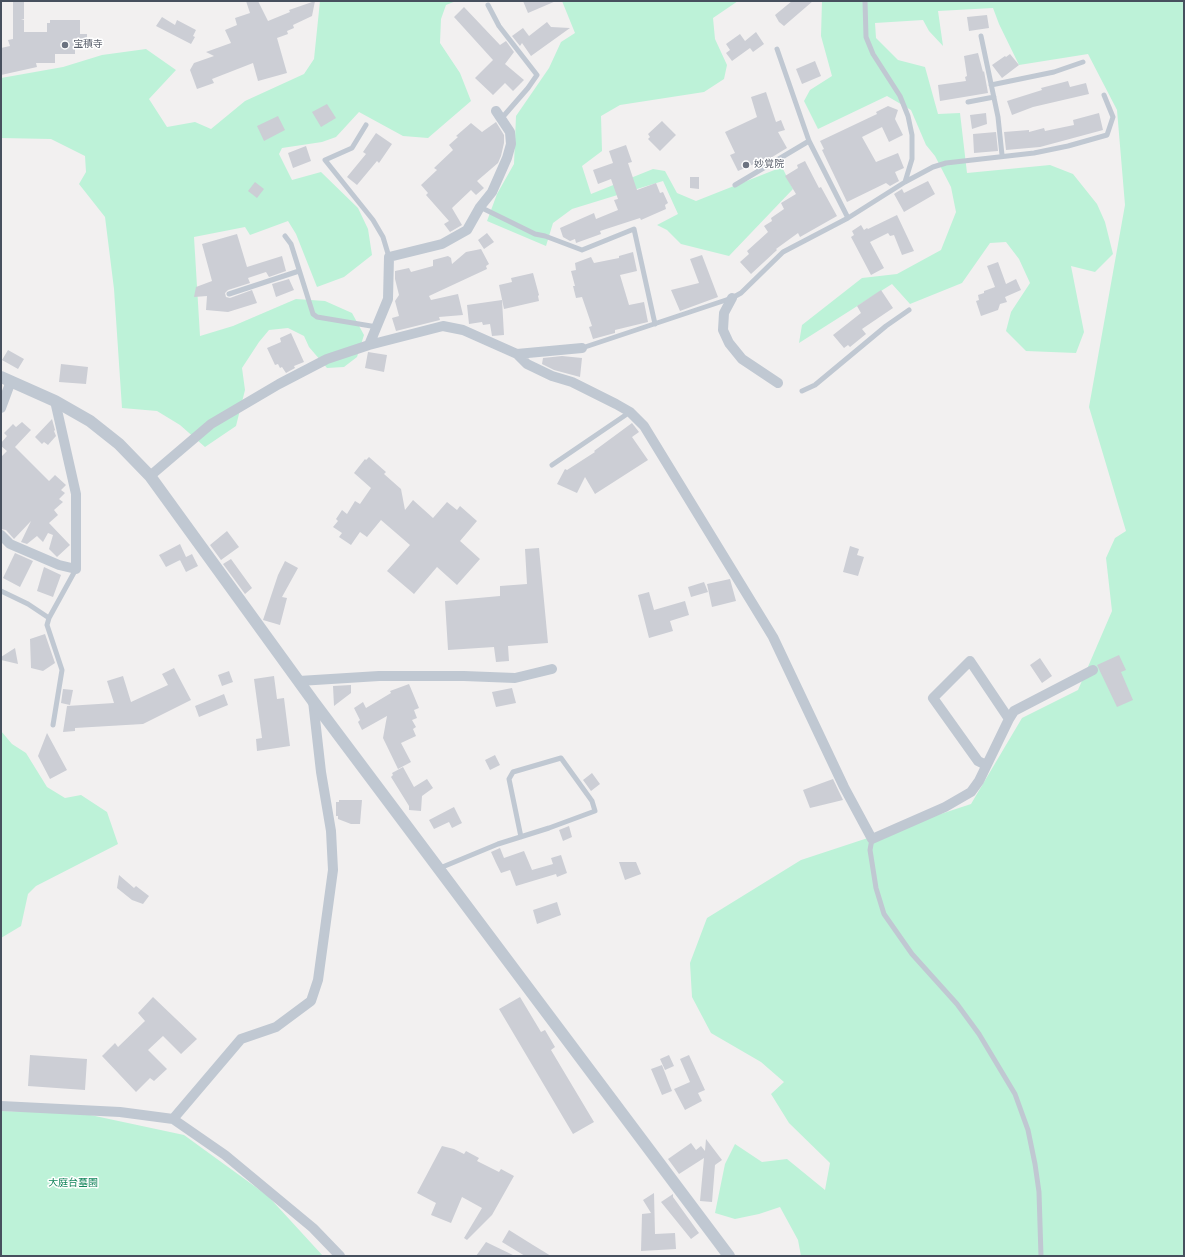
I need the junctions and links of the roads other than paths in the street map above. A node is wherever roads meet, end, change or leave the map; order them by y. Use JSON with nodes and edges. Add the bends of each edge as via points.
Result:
{"nodes":[{"id":1,"x":865,"y":1,"type":"edge"},
{"id":2,"x":488,"y":5,"type":"dead end"},
{"id":3,"x":981,"y":36,"type":"dead end"},
{"id":4,"x":777,"y":49,"type":"dead end"},
{"id":5,"x":1083,"y":62,"type":"dead end"},
{"id":6,"x":992,"y":85,"type":"junction"},
{"id":7,"x":1104,"y":95,"type":"dead end"},
{"id":8,"x":994,"y":97,"type":"junction"},
{"id":9,"x":968,"y":102,"type":"dead end"},
{"id":10,"x":498,"y":115,"type":"joint"},
{"id":11,"x":366,"y":125,"type":"dead end"},
{"id":12,"x":809,"y":141,"type":"junction"},
{"id":13,"x":1002,"y":155,"type":"junction"},
{"id":14,"x":905,"y":182,"type":"junction"},
{"id":15,"x":735,"y":185,"type":"dead end"},
{"id":16,"x":480,"y":207,"type":"junction"},
{"id":17,"x":848,"y":218,"type":"junction"},
{"id":18,"x":285,"y":236,"type":"dead end"},
{"id":19,"x":389,"y":257,"type":"junction"},
{"id":20,"x":300,"y":271,"type":"junction"},
{"id":21,"x":230,"y":294,"type":"dead end"},
{"id":22,"x":732,"y":298,"type":"junction"},
{"id":23,"x":909,"y":310,"type":"dead end"},
{"id":24,"x":655,"y":324,"type":"junction"},
{"id":25,"x":377,"y":327,"type":"junction"},
{"id":26,"x":369,"y":345,"type":"junction"},
{"id":27,"x":582,"y":348,"type":"joint"},
{"id":28,"x":517,"y":354,"type":"junction"},
{"id":29,"x":6,"y":379,"type":"edge"},
{"id":30,"x":778,"y":383,"type":"dead end"},
{"id":31,"x":802,"y":391,"type":"dead end"},
{"id":32,"x":55,"y":401,"type":"junction"},
{"id":33,"x":1,"y":408,"type":"edge"},
{"id":34,"x":630,"y":412,"type":"junction"},
{"id":35,"x":552,"y":465,"type":"dead end"},
{"id":36,"x":150,"y":476,"type":"junction"},
{"id":37,"x":1,"y":535,"type":"edge"},
{"id":38,"x":76,"y":569,"type":"junction"},
{"id":39,"x":1,"y":591,"type":"edge"},
{"id":40,"x":48,"y":618,"type":"junction"},
{"id":41,"x":552,"y":669,"type":"dead end"},
{"id":42,"x":1093,"y":670,"type":"dead end"},
{"id":43,"x":299,"y":681,"type":"junction"},
{"id":44,"x":313,"y":701,"type":"junction"},
{"id":45,"x":1009,"y":719,"type":"junction"},
{"id":46,"x":53,"y":725,"type":"dead end"},
{"id":47,"x":986,"y":765,"type":"junction"},
{"id":48,"x":522,"y":837,"type":"junction"},
{"id":49,"x":872,"y":839,"type":"junction"},
{"id":50,"x":440,"y":868,"type":"junction"},
{"id":51,"x":1,"y":1106,"type":"edge"},
{"id":52,"x":173,"y":1119,"type":"junction"},
{"id":53,"x":340,"y":1256,"type":"edge"},
{"id":54,"x":729,"y":1256,"type":"edge"},
{"id":55,"x":1041,"y":1256,"type":"edge"}],
"edges":[{"from":1,"to":14,"type":"lane","via":[[866,37],[873,54],[900,96],[908,116],[912,135],[912,159]]},
{"from":2,"to":10,"type":"lane","via":[[499,26],[537,75],[528,88]]},
{"from":3,"to":6,"type":"lane"},
{"from":4,"to":12,"type":"lane"},
{"from":5,"to":6,"type":"lane","via":[[1054,72]]},
{"from":6,"to":8,"type":"lane"},
{"from":7,"to":13,"type":"lane","via":[[1113,117],[1107,135],[1034,153]]},
{"from":8,"to":9,"type":"lane"},
{"from":8,"to":13,"type":"lane"},
{"from":10,"to":16,"type":"street","via":[[510,132],[511,144],[492,192]]},
{"from":11,"to":19,"type":"lane","via":[[352,148],[325,160],[373,220],[383,237]]},
{"from":12,"to":15,"type":"lane"},
{"from":12,"to":17,"type":"lane"},
{"from":13,"to":14,"type":"lane","via":[[946,163]]},
{"from":14,"to":17,"type":"lane"},
{"from":16,"to":19,"type":"street","via":[[467,230],[442,244]]},
{"from":16,"to":24,"type":"lane","via":[[535,234],[582,250],[634,229]]},
{"from":17,"to":22,"type":"lane","via":[[783,252],[741,293]]},
{"from":18,"to":20,"type":"lane","via":[[291,244]]},
{"from":19,"to":25,"type":"street","via":[[388,299]]},
{"from":20,"to":21,"type":"lane"},
{"from":20,"to":25,"type":"lane","via":[[313,314],[317,317]]},
{"from":22,"to":24,"type":"lane"},
{"from":22,"to":30,"type":"street","via":[[724,313],[723,330],[729,343],[742,358]]},
{"from":23,"to":31,"type":"lane","via":[[815,385]]},
{"from":24,"to":27,"type":"lane"},
{"from":25,"to":26,"type":"street"},
{"from":26,"to":28,"type":"street","via":[[443,326],[463,330]]},
{"from":26,"to":36,"type":"street","via":[[327,359],[211,424]]},
{"from":27,"to":28,"type":"street"},
{"from":28,"to":34,"type":"street","via":[[527,364],[572,382]]},
{"from":29,"to":32,"type":"street"},
{"from":29,"to":33,"type":"street"},
{"from":32,"to":36,"type":"street","via":[[90,421],[120,444]]},
{"from":32,"to":38,"type":"street","via":[[76,494]]},
{"from":34,"to":35,"type":"lane"},
{"from":34,"to":49,"type":"street","via":[[644,426],[774,637],[841,780]]},
{"from":36,"to":43,"type":"street"},
{"from":37,"to":38,"type":"street","via":[[10,544],[59,565]]},
{"from":38,"to":40,"type":"lane"},
{"from":39,"to":40,"type":"lane","via":[[28,604]]},
{"from":40,"to":46,"type":"lane","via":[[47,625],[62,670]]},
{"from":41,"to":43,"type":"street","via":[[515,678],[380,676]]},
{"from":42,"to":45,"type":"street","via":[[1014,711]]},
{"from":43,"to":44,"type":"street"},
{"from":44,"to":50,"type":"street"},
{"from":44,"to":52,"type":"street","via":[[331,831],[333,870],[318,980],[311,1001],[276,1027],[241,1039]]},
{"from":45,"to":47,"type":"street"},
{"from":45,"to":47,"type":"street","via":[[970,661],[933,698],[978,761]]},
{"from":47,"to":49,"type":"street","via":[[971,792],[961,799]]},
{"from":48,"to":48,"type":"lane","via":[[595,811],[592,801],[561,758],[513,772],[509,779]]},
{"from":48,"to":50,"type":"lane"},
{"from":49,"to":55,"type":"lane","via":[[870,850],[876,888],[884,914],[912,954],[957,1004],[979,1034],[1015,1094],[1028,1130],[1035,1164],[1039,1192]]},
{"from":50,"to":54,"type":"street"},
{"from":51,"to":52,"type":"street","via":[[120,1112]]},
{"from":52,"to":53,"type":"street","via":[[225,1155],[313,1228]]}]}
